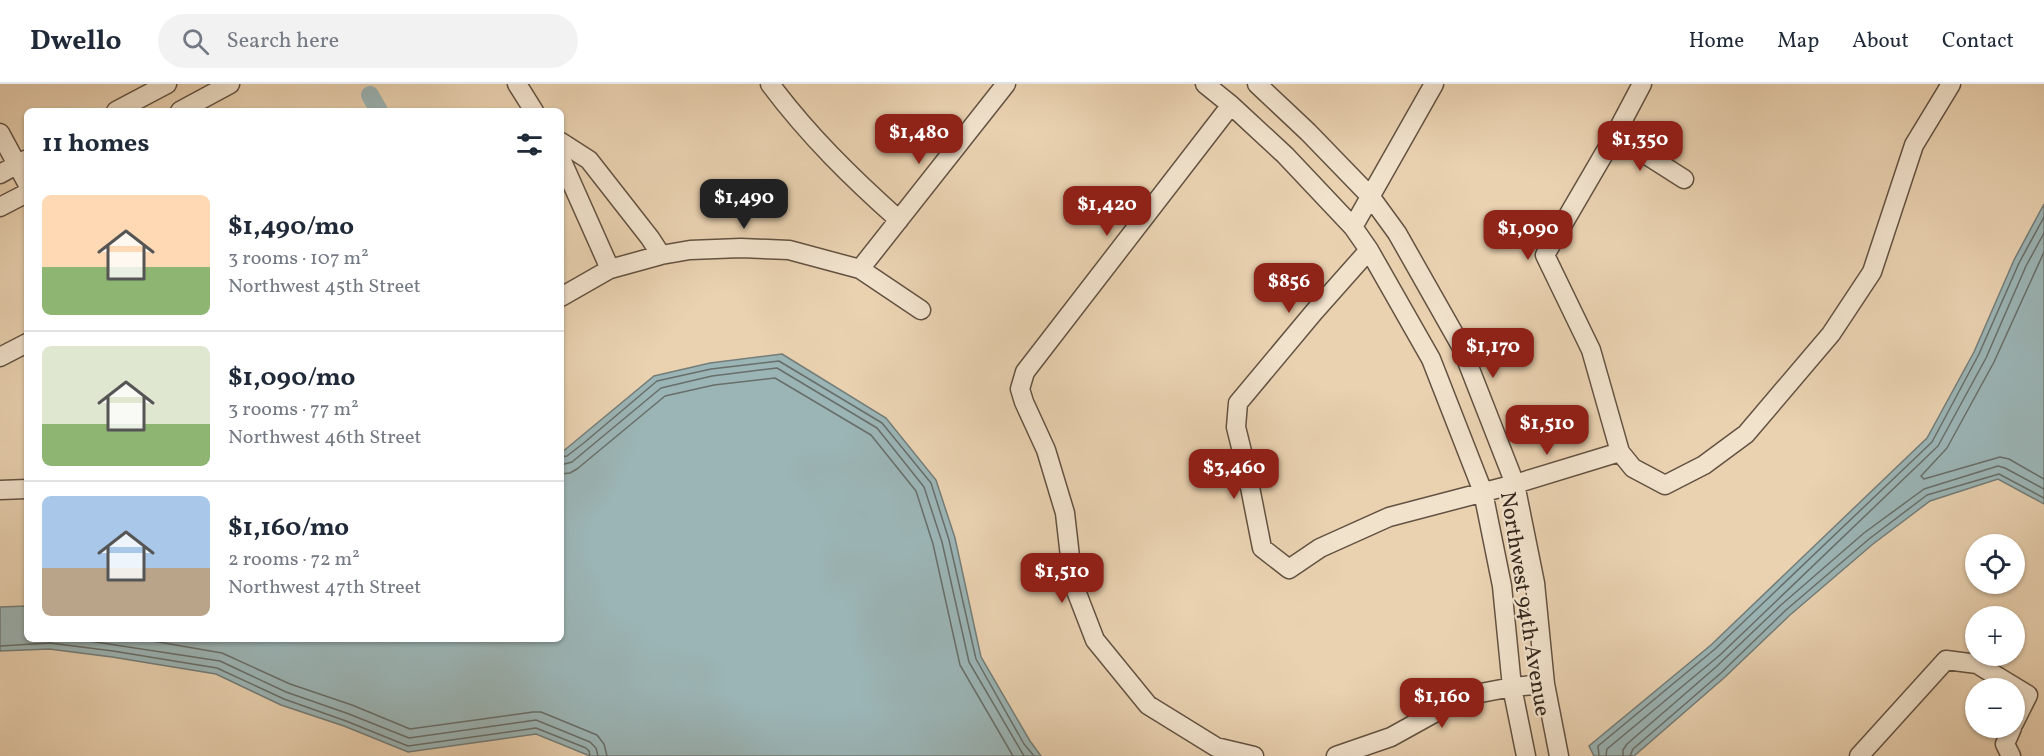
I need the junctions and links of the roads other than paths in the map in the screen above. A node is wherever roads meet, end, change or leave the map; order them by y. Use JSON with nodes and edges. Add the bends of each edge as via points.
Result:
{"nodes":[{"id":1,"x":166,"y":84,"type":"edge"},
{"id":2,"x":230,"y":84,"type":"edge"},
{"id":3,"x":770,"y":84,"type":"edge"},
{"id":4,"x":1006,"y":84,"type":"edge"},
{"id":5,"x":1205,"y":84,"type":"edge"},
{"id":6,"x":1257,"y":84,"type":"edge"},
{"id":7,"x":1434,"y":84,"type":"edge"},
{"id":8,"x":1642,"y":84,"type":"edge"},
{"id":9,"x":1951,"y":84,"type":"edge"},
{"id":10,"x":519,"y":85,"type":"edge"},
{"id":11,"x":1232,"y":105,"type":"junction"},
{"id":12,"x":122,"y":108,"type":"edge"},
{"id":13,"x":186,"y":108,"type":"edge"},
{"id":14,"x":532,"y":108,"type":"edge"},
{"id":15,"x":0,"y":133,"type":"edge"},
{"id":16,"x":1615,"y":135,"type":"junction"},
{"id":17,"x":564,"y":144,"type":"edge"},
{"id":18,"x":22,"y":162,"type":"edge"},
{"id":19,"x":564,"y":166,"type":"edge"},
{"id":20,"x":0,"y":174,"type":"edge"},
{"id":21,"x":1684,"y":179,"type":"dead end"},
{"id":22,"x":24,"y":195,"type":"edge"},
{"id":23,"x":1370,"y":196,"type":"junction"},
{"id":24,"x":0,"y":207,"type":"edge"},
{"id":25,"x":899,"y":220,"type":"junction"},
{"id":26,"x":1353,"y":227,"type":"junction"},
{"id":27,"x":1369,"y":250,"type":"junction"},
{"id":28,"x":661,"y":255,"type":"junction"},
{"id":29,"x":610,"y":269,"type":"junction"},
{"id":30,"x":860,"y":269,"type":"junction"},
{"id":31,"x":564,"y":295,"type":"edge"},
{"id":32,"x":921,"y":310,"type":"dead end"},
{"id":33,"x":24,"y":345,"type":"edge"},
{"id":34,"x":0,"y":357,"type":"edge"},
{"id":35,"x":1620,"y":452,"type":"junction"},
{"id":36,"x":1515,"y":484,"type":"junction"},
{"id":37,"x":24,"y":489,"type":"edge"},
{"id":38,"x":0,"y":490,"type":"edge"},
{"id":39,"x":1483,"y":492,"type":"junction"},
{"id":40,"x":2000,"y":678,"type":"edge"},
{"id":41,"x":1545,"y":684,"type":"junction"},
{"id":42,"x":1512,"y":687,"type":"junction"},
{"id":43,"x":2008,"y":738,"type":"edge"},
{"id":44,"x":1254,"y":756,"type":"edge"},
{"id":45,"x":1336,"y":756,"type":"edge"},
{"id":46,"x":1526,"y":756,"type":"edge"},
{"id":47,"x":1559,"y":756,"type":"edge"},
{"id":48,"x":1859,"y":756,"type":"edge"},
{"id":49,"x":2011,"y":756,"type":"edge"}],
"edges":[{"from":1,"to":12,"type":"street"},
{"from":2,"to":13,"type":"street"},
{"from":3,"to":25,"type":"street","via":[[848,174]]},
{"from":4,"to":25,"type":"street"},
{"from":5,"to":11,"type":"street","name":"Northwest 94th Avenue"},
{"from":6,"to":23,"type":"street","name":"Northwest 94th Avenue"},
{"from":7,"to":23,"type":"street"},
{"from":8,"to":16,"type":"street"},
{"from":9,"to":35,"type":"street","via":[[1914,145],[1872,272],[1831,334],[1746,435],[1704,465],[1665,485],[1633,468]]},
{"from":10,"to":14,"type":"street"},
{"from":11,"to":26,"type":"street","name":"Northwest 94th Avenue"},
{"from":11,"to":44,"type":"street","via":[[1025,372],[1020,389],[1046,450],[1065,513],[1073,583],[1095,640],[1148,705],[1216,747]]},
{"from":15,"to":18,"type":"street"},
{"from":16,"to":21,"type":"street"},
{"from":16,"to":35,"type":"street","via":[[1545,255],[1591,350]]},
{"from":17,"to":28,"type":"street","via":[[589,160]]},
{"from":18,"to":20,"type":"street"},
{"from":19,"to":29,"type":"street"},
{"from":22,"to":24,"type":"street"},
{"from":23,"to":26,"type":"street"},
{"from":23,"to":36,"type":"street","name":"Northwest 94th Avenue","via":[[1397,233],[1461,346]]},
{"from":25,"to":30,"type":"street"},
{"from":26,"to":27,"type":"street","name":"Northwest 94th Avenue"},
{"from":27,"to":39,"type":"street","name":"Northwest 94th Avenue","via":[[1431,359]]},
{"from":27,"to":39,"type":"street","via":[[1238,403],[1236,427],[1262,548],[1290,568],[1320,548],[1389,518]]},
{"from":28,"to":29,"type":"street"},
{"from":28,"to":30,"type":"street","via":[[741,248],[789,250]]},
{"from":29,"to":31,"type":"street"},
{"from":30,"to":32,"type":"street"},
{"from":33,"to":34,"type":"street"},
{"from":35,"to":36,"type":"street"},
{"from":36,"to":39,"type":"street"},
{"from":36,"to":41,"type":"street","name":"Northwest 94th Avenue","via":[[1535,583]]},
{"from":37,"to":38,"type":"street"},
{"from":39,"to":42,"type":"street","name":"Northwest 94th Avenue","via":[[1502,586]]},
{"from":40,"to":48,"type":"street","via":[[1977,664],[1946,660]]},
{"from":41,"to":42,"type":"street"},
{"from":41,"to":47,"type":"street","name":"Northwest 94th Avenue"},
{"from":42,"to":45,"type":"street","via":[[1465,696],[1391,736]]},
{"from":42,"to":46,"type":"street","name":"Northwest 94th Avenue"},
{"from":43,"to":49,"type":"street","via":[[2005,744]]}]}
